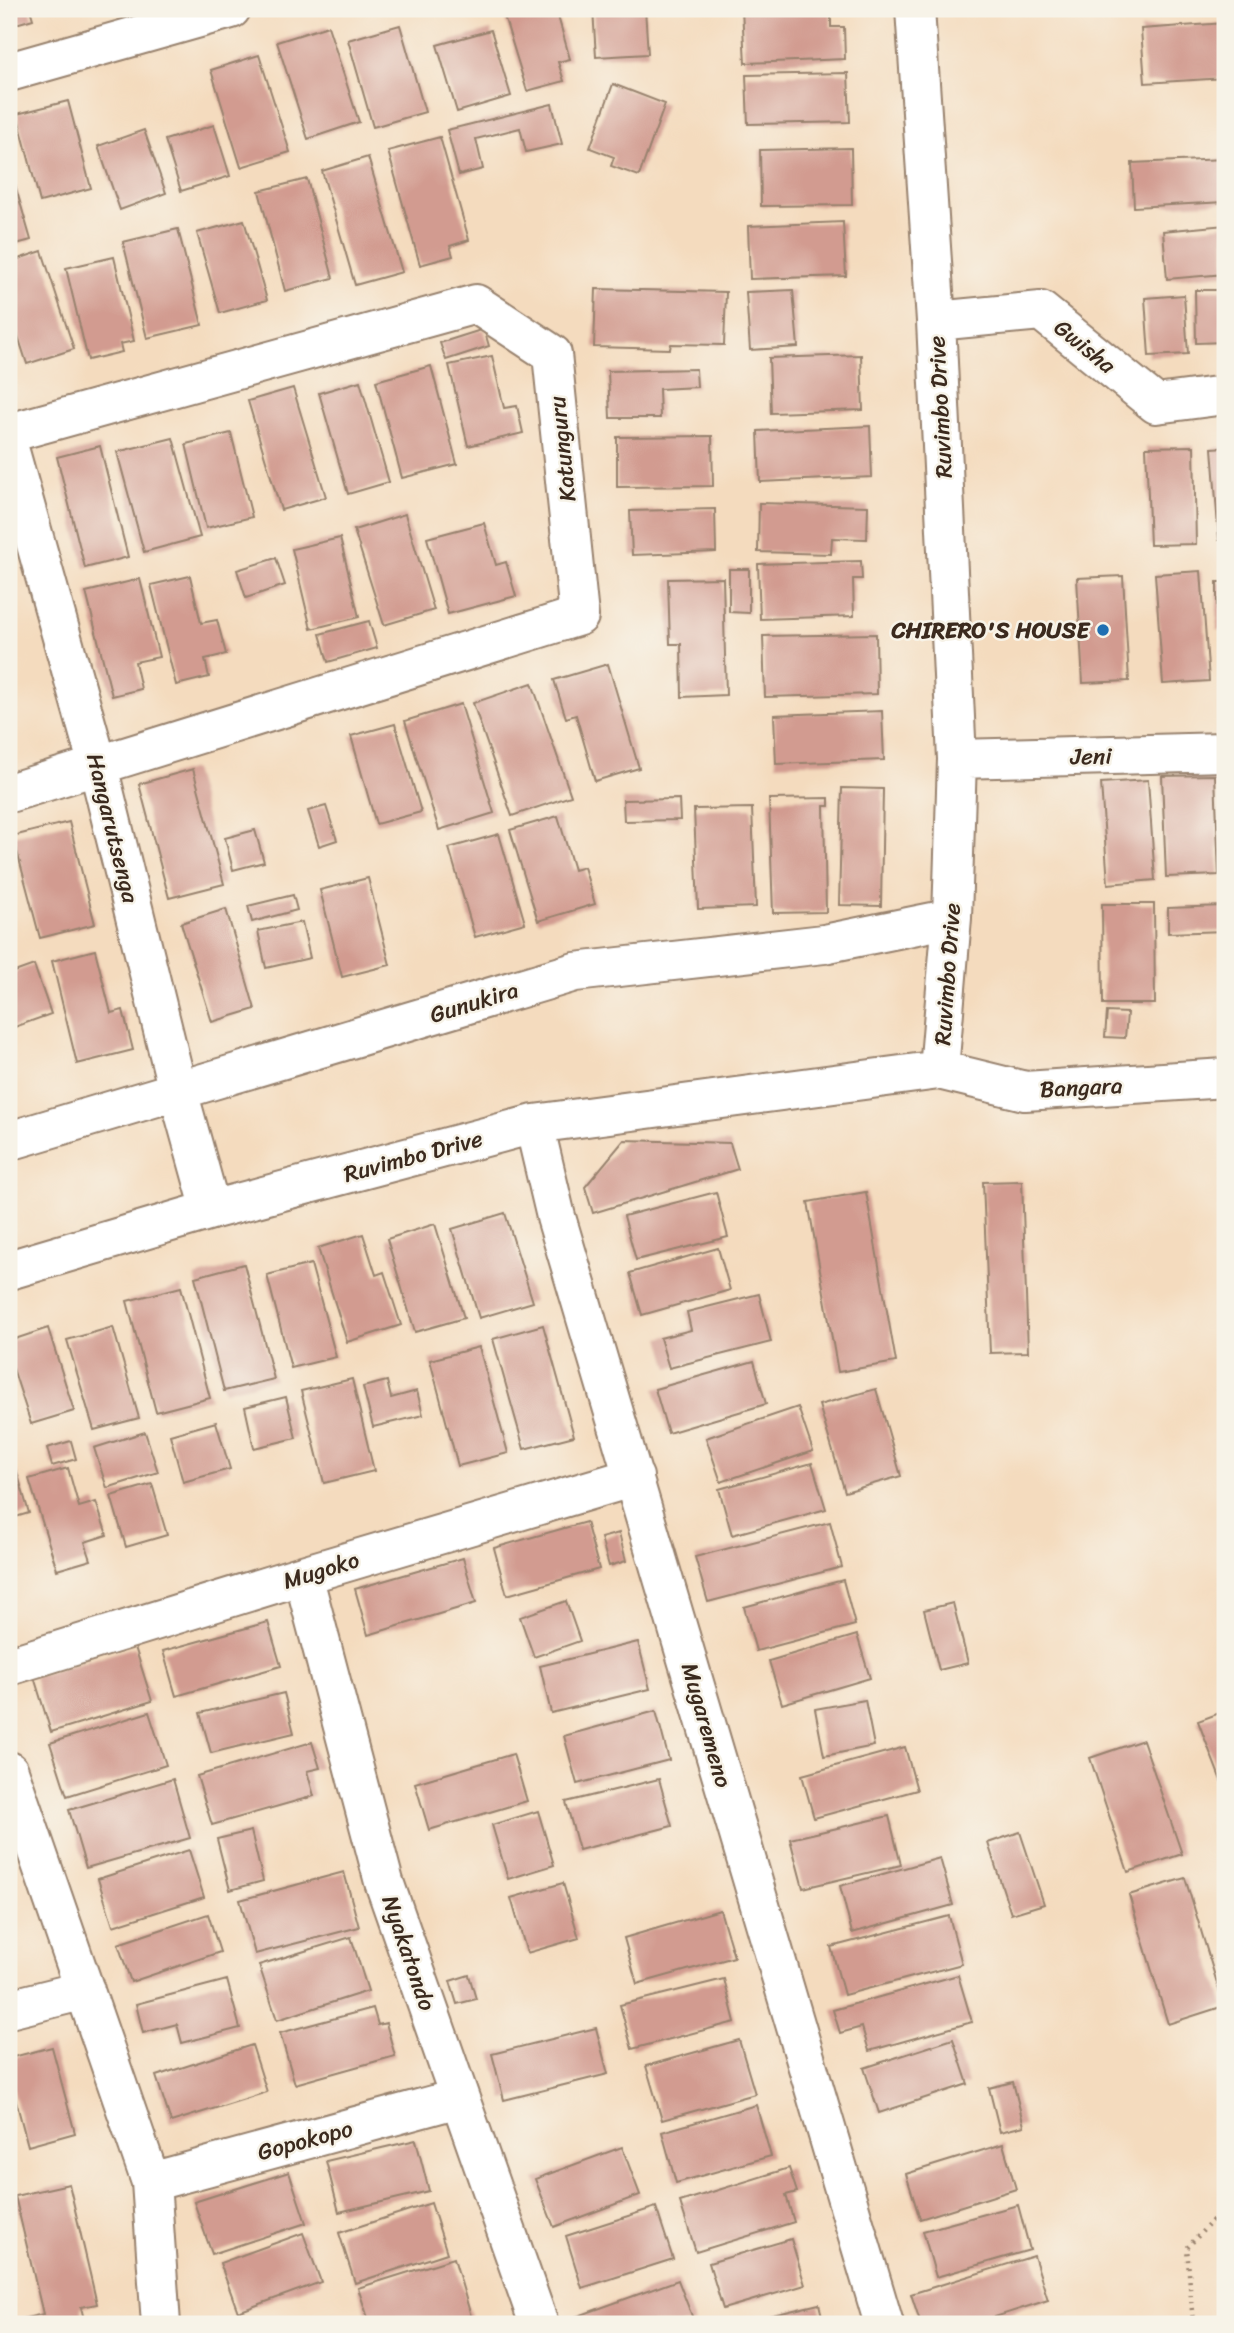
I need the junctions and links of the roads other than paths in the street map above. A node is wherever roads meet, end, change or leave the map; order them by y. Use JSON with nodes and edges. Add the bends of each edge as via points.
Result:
{"nodes":[{"id":1,"x":915,"y":9,"type":"edge"},
{"id":2,"x":218,"y":10,"type":"edge"},
{"id":3,"x":9,"y":72,"type":"edge"},
{"id":4,"x":936,"y":321,"type":"junction"},
{"id":5,"x":1225,"y":395,"type":"edge"},
{"id":6,"x":9,"y":433,"type":"edge"},
{"id":7,"x":9,"y":448,"type":"edge"},
{"id":8,"x":1225,"y":752,"type":"edge"},
{"id":9,"x":957,"y":759,"type":"junction"},
{"id":10,"x":99,"y":766,"type":"junction"},
{"id":11,"x":9,"y":793,"type":"edge"},
{"id":12,"x":952,"y":918,"type":"junction"},
{"id":13,"x":939,"y":1070,"type":"junction"},
{"id":14,"x":1225,"y":1078,"type":"edge"},
{"id":15,"x":178,"y":1091,"type":"junction"},
{"id":16,"x":534,"y":1124,"type":"junction"},
{"id":17,"x":9,"y":1141,"type":"edge"},
{"id":18,"x":211,"y":1210,"type":"junction"},
{"id":19,"x":9,"y":1270,"type":"edge"},
{"id":20,"x":634,"y":1477,"type":"junction"},
{"id":21,"x":303,"y":1575,"type":"junction"},
{"id":22,"x":9,"y":1666,"type":"edge"},
{"id":23,"x":9,"y":1771,"type":"edge"},
{"id":24,"x":85,"y":1990,"type":"junction"},
{"id":25,"x":9,"y":2009,"type":"edge"},
{"id":26,"x":459,"y":2098,"type":"junction"},
{"id":27,"x":151,"y":2182,"type":"junction"},
{"id":28,"x":161,"y":2324,"type":"edge"},
{"id":29,"x":540,"y":2324,"type":"edge"},
{"id":30,"x":884,"y":2324,"type":"edge"}],
"edges":[{"from":1,"to":4,"type":"street","name":"Ruvimbo Drive"},
{"from":2,"to":3,"type":"street"},
{"from":4,"to":5,"type":"street","name":"Gwisha","via":[[1041,311],[1156,404]]},
{"from":4,"to":9,"type":"street","name":"Ruvimbo Drive"},
{"from":6,"to":10,"type":"street","name":"Katunguru","via":[[476,304],[552,354],[579,616]]},
{"from":7,"to":10,"type":"street","name":"Hangarutsenga"},
{"from":8,"to":9,"type":"street","name":"Jeni"},
{"from":9,"to":12,"type":"street","name":"Ruvimbo Drive"},
{"from":10,"to":11,"type":"street"},
{"from":10,"to":15,"type":"street","name":"Hangarutsenga"},
{"from":12,"to":13,"type":"street","name":"Ruvimbo Drive"},
{"from":12,"to":15,"type":"street","name":"Gunukira","via":[[824,944],[575,972]]},
{"from":13,"to":14,"type":"street","name":"Bangara","via":[[1025,1091]]},
{"from":13,"to":16,"type":"street","name":"Ruvimbo Drive"},
{"from":15,"to":17,"type":"street","name":"Gunukira"},
{"from":15,"to":18,"type":"street","name":"Hangarutsenga"},
{"from":16,"to":18,"type":"street","name":"Ruvimbo Drive"},
{"from":16,"to":20,"type":"street","name":"Mugaremeno","via":[[556,1217]]},
{"from":18,"to":19,"type":"street","name":"Ruvimbo Drive"},
{"from":20,"to":21,"type":"street","name":"Mugoko"},
{"from":20,"to":30,"type":"street","name":"Mugaremeno"},
{"from":21,"to":22,"type":"street","name":"Mugoko"},
{"from":21,"to":26,"type":"street","name":"Nyakatondo","via":[[384,1882]]},
{"from":23,"to":24,"type":"street"},
{"from":24,"to":25,"type":"street"},
{"from":24,"to":27,"type":"street"},
{"from":26,"to":27,"type":"street","name":"Gopokopo"},
{"from":26,"to":29,"type":"street","name":"Nyakatondo"},
{"from":27,"to":28,"type":"street"}]}
